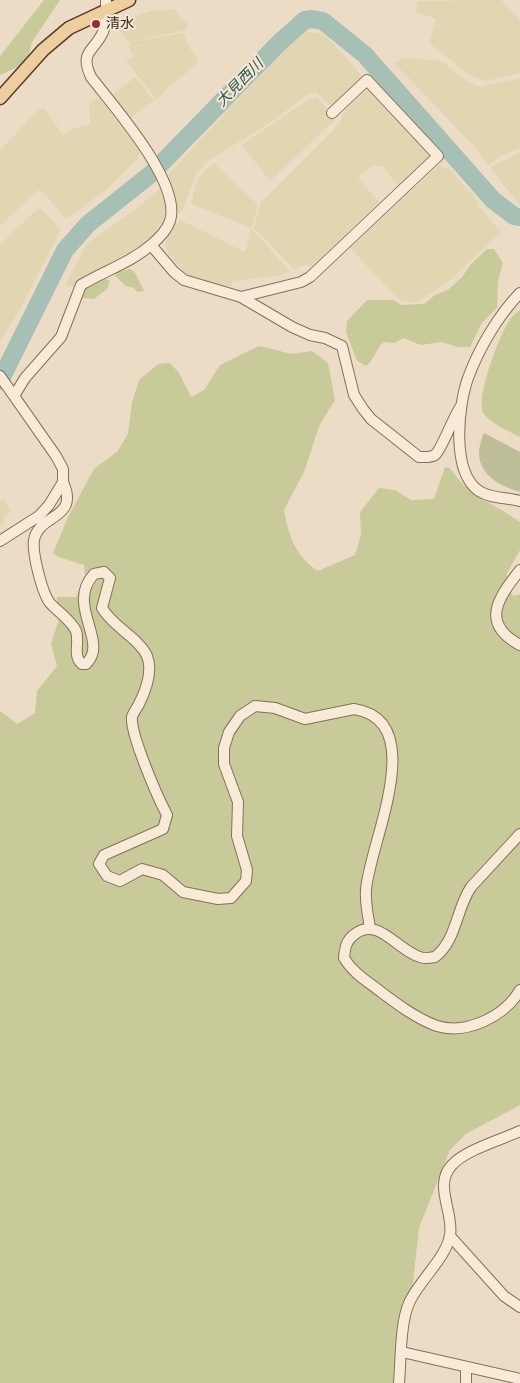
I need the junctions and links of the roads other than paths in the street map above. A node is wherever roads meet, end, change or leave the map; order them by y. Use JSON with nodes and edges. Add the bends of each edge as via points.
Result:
{"nodes":[{"id":1,"x":130,"y":0,"type":"edge"},
{"id":2,"x":106,"y":5,"type":"edge"},
{"id":3,"x":0,"y":98,"type":"edge"},
{"id":4,"x":332,"y":113,"type":"dead end"},
{"id":5,"x":151,"y":245,"type":"junction"},
{"id":6,"x":520,"y":293,"type":"edge"},
{"id":7,"x":242,"y":297,"type":"junction"},
{"id":8,"x":0,"y":376,"type":"edge"},
{"id":9,"x":12,"y":393,"type":"junction"},
{"id":10,"x":461,"y":406,"type":"junction"},
{"id":11,"x":63,"y":482,"type":"junction"},
{"id":12,"x":520,"y":501,"type":"edge"},
{"id":13,"x":0,"y":541,"type":"edge"},
{"id":14,"x":520,"y":570,"type":"edge"},
{"id":15,"x":520,"y":645,"type":"edge"},
{"id":16,"x":520,"y":834,"type":"edge"},
{"id":17,"x":370,"y":928,"type":"junction"},
{"id":18,"x":520,"y":990,"type":"edge"},
{"id":19,"x":520,"y":1131,"type":"edge"},
{"id":20,"x":450,"y":1236,"type":"junction"},
{"id":21,"x":520,"y":1307,"type":"edge"},
{"id":22,"x":402,"y":1352,"type":"junction"},
{"id":23,"x":466,"y":1367,"type":"junction"},
{"id":24,"x":520,"y":1379,"type":"edge"},
{"id":25,"x":399,"y":1383,"type":"edge"},
{"id":26,"x":466,"y":1383,"type":"edge"}],
"edges":[{"from":1,"to":2,"type":"main road"},
{"from":2,"to":3,"type":"main road","via":[[69,28],[43,50]]},
{"from":2,"to":5,"type":"street","via":[[102,33],[85,59],[86,67],[164,180],[170,200],[170,221]]},
{"from":4,"to":7,"type":"street","via":[[367,80],[438,156],[302,282]]},
{"from":5,"to":7,"type":"street","via":[[184,280]]},
{"from":5,"to":9,"type":"street","via":[[128,262],[81,285],[61,337]]},
{"from":6,"to":10,"type":"street","via":[[493,329],[468,378]]},
{"from":7,"to":10,"type":"street","via":[[310,336],[325,338],[342,346],[354,395],[363,409],[420,458],[436,454]]},
{"from":8,"to":9,"type":"street"},
{"from":9,"to":11,"type":"street","via":[[63,468]]},
{"from":10,"to":12,"type":"street","via":[[461,458],[467,476],[479,491],[493,497]]},
{"from":11,"to":13,"type":"street","via":[[39,516]]},
{"from":11,"to":17,"type":"street","via":[[68,493],[64,508],[60,515],[38,531],[34,539],[42,588],[49,601],[75,630],[77,657],[86,664],[92,654],[93,640],[83,607],[84,594],[94,574],[104,572],[110,578],[102,608],[147,656],[148,682],[132,717],[134,731],[167,814],[163,829],[104,854],[99,864],[107,876],[120,881],[142,869],[163,875],[183,892],[218,899],[232,898],[246,880],[247,870],[237,836],[238,802],[224,764],[229,732],[240,716],[255,706],[275,708],[305,719],[360,710],[384,726],[393,753],[366,890]]},
{"from":14,"to":15,"type":"street","via":[[500,599],[495,615],[507,637]]},
{"from":16,"to":17,"type":"street","via":[[468,891],[450,939],[435,957],[416,956]]},
{"from":17,"to":18,"type":"street","via":[[358,931],[348,940],[344,958],[349,967],[397,1004],[428,1022],[450,1028],[486,1022],[507,1007]]},
{"from":19,"to":20,"type":"street","via":[[469,1154],[451,1166],[444,1181]]},
{"from":20,"to":21,"type":"street","via":[[504,1296]]},
{"from":20,"to":22,"type":"street","via":[[408,1305]]},
{"from":22,"to":23,"type":"street"},
{"from":22,"to":25,"type":"street"},
{"from":23,"to":24,"type":"street"},
{"from":23,"to":26,"type":"street"}]}
